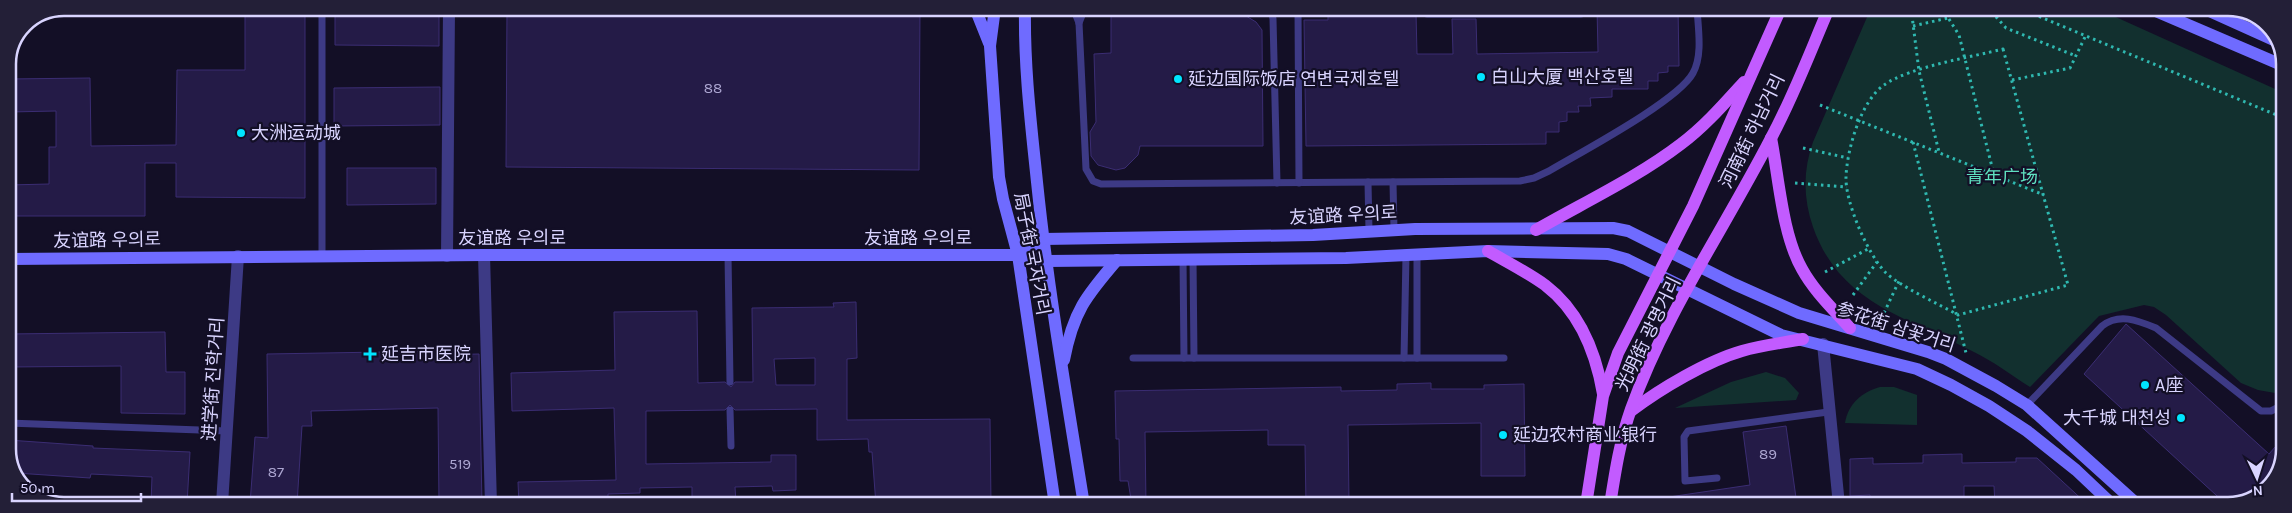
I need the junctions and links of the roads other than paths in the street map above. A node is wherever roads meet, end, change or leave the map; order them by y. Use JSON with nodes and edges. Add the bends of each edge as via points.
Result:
{"nodes":[{"id":1,"x":322,"y":16,"type":"edge"},
{"id":2,"x":449,"y":16,"type":"edge"},
{"id":3,"x":978,"y":16,"type":"edge"},
{"id":4,"x":994,"y":16,"type":"edge"},
{"id":5,"x":1028,"y":16,"type":"edge"},
{"id":6,"x":1076,"y":16,"type":"edge"},
{"id":7,"x":1081,"y":16,"type":"edge"},
{"id":8,"x":1271,"y":16,"type":"edge"},
{"id":9,"x":1298,"y":16,"type":"edge"},
{"id":10,"x":1697,"y":16,"type":"edge"},
{"id":11,"x":1777,"y":16,"type":"edge"},
{"id":12,"x":1825,"y":16,"type":"edge"},
{"id":13,"x":2167,"y":16,"type":"edge"},
{"id":14,"x":2220,"y":16,"type":"edge"},
{"id":15,"x":1079,"y":23,"type":"junction"},
{"id":16,"x":2267,"y":37,"type":"edge"},
{"id":17,"x":990,"y":46,"type":"junction"},
{"id":18,"x":2276,"y":63,"type":"edge"},
{"id":19,"x":1752,"y":73,"type":"junction"},
{"id":20,"x":1771,"y":138,"type":"junction"},
{"id":21,"x":1299,"y":182,"type":"junction"},
{"id":22,"x":1368,"y":182,"type":"junction"},
{"id":23,"x":1393,"y":182,"type":"junction"},
{"id":24,"x":1278,"y":183,"type":"junction"},
{"id":25,"x":1394,"y":230,"type":"junction"},
{"id":26,"x":1536,"y":230,"type":"junction"},
{"id":27,"x":1369,"y":232,"type":"junction"},
{"id":28,"x":1042,"y":239,"type":"junction"},
{"id":29,"x":1488,"y":251,"type":"junction"},
{"id":30,"x":1670,"y":251,"type":"junction"},
{"id":31,"x":484,"y":255,"type":"junction"},
{"id":32,"x":728,"y":255,"type":"junction"},
{"id":33,"x":1018,"y":255,"type":"junction"},
{"id":34,"x":1412,"y":255,"type":"junction"},
{"id":35,"x":238,"y":256,"type":"junction"},
{"id":36,"x":322,"y":256,"type":"junction"},
{"id":37,"x":447,"y":256,"type":"junction"},
{"id":38,"x":16,"y":259,"type":"edge"},
{"id":39,"x":1188,"y":259,"type":"junction"},
{"id":40,"x":1117,"y":260,"type":"junction"},
{"id":41,"x":1047,"y":261,"type":"junction"},
{"id":42,"x":1700,"y":267,"type":"junction"},
{"id":43,"x":1658,"y":274,"type":"junction"},
{"id":44,"x":1688,"y":290,"type":"junction"},
{"id":45,"x":1850,"y":328,"type":"junction"},
{"id":46,"x":1803,"y":339,"type":"junction"},
{"id":47,"x":1823,"y":344,"type":"junction"},
{"id":48,"x":1134,"y":358,"type":"dead end"},
{"id":49,"x":1184,"y":358,"type":"junction"},
{"id":50,"x":1194,"y":358,"type":"junction"},
{"id":51,"x":1404,"y":358,"type":"junction"},
{"id":52,"x":1417,"y":358,"type":"junction"},
{"id":53,"x":1504,"y":358,"type":"dead end"},
{"id":54,"x":1063,"y":369,"type":"junction"},
{"id":55,"x":730,"y":382,"type":"dead end"},
{"id":56,"x":1603,"y":396,"type":"junction"},
{"id":57,"x":2027,"y":405,"type":"junction"},
{"id":58,"x":2276,"y":409,"type":"edge"},
{"id":59,"x":730,"y":410,"type":"dead end"},
{"id":60,"x":1630,"y":411,"type":"junction"},
{"id":61,"x":1828,"y":412,"type":"junction"},
{"id":62,"x":16,"y":423,"type":"edge"},
{"id":63,"x":227,"y":431,"type":"junction"},
{"id":64,"x":731,"y":446,"type":"dead end"},
{"id":65,"x":1717,"y":478,"type":"dead end"},
{"id":66,"x":222,"y":497,"type":"edge"},
{"id":67,"x":491,"y":497,"type":"edge"},
{"id":68,"x":1054,"y":497,"type":"edge"},
{"id":69,"x":1083,"y":497,"type":"edge"},
{"id":70,"x":1587,"y":497,"type":"edge"},
{"id":71,"x":1611,"y":497,"type":"edge"},
{"id":72,"x":1838,"y":497,"type":"edge"},
{"id":73,"x":2105,"y":497,"type":"edge"},
{"id":74,"x":2128,"y":497,"type":"edge"}],
"edges":[{"from":1,"to":36,"type":"lane"},
{"from":2,"to":37,"type":"street"},
{"from":3,"to":17,"type":"main road"},
{"from":4,"to":17,"type":"main road","name":"局子街 국자거리"},
{"from":5,"to":28,"type":"main road","name":"局子街 국자거리","via":[[1028,109]]},
{"from":6,"to":15,"type":"lane"},
{"from":7,"to":15,"type":"lane"},
{"from":8,"to":24,"type":"lane"},
{"from":9,"to":21,"type":"lane"},
{"from":10,"to":23,"type":"lane","via":[[1697,63],[1688,80],[1668,99],[1550,171],[1520,181]]},
{"from":11,"to":19,"type":"main road","name":"河南街 하남거리"},
{"from":12,"to":20,"type":"main road","name":"河南街 하남거리"},
{"from":13,"to":18,"type":"main road"},
{"from":14,"to":16,"type":"main road"},
{"from":15,"to":24,"type":"lane","via":[[1086,169],[1093,181],[1101,184]]},
{"from":17,"to":33,"type":"main road","name":"局子街 국자거리","via":[[1000,177]]},
{"from":19,"to":26,"type":"main road","via":[[1715,116],[1681,145]]},
{"from":19,"to":30,"type":"main road","name":"河南街 하남거리"},
{"from":20,"to":42,"type":"main road","name":"河南街 하남거리"},
{"from":20,"to":45,"type":"main road","via":[[1789,239],[1801,268]]},
{"from":21,"to":22,"type":"lane"},
{"from":21,"to":24,"type":"lane"},
{"from":22,"to":23,"type":"lane"},
{"from":22,"to":27,"type":"lane"},
{"from":23,"to":25,"type":"lane"},
{"from":25,"to":26,"type":"main road","name":"友谊路 우의로"},
{"from":25,"to":27,"type":"main road","name":"友谊路 우의로"},
{"from":26,"to":30,"type":"main road","name":"友谊路 우의로","via":[[1613,228],[1628,231]]},
{"from":27,"to":28,"type":"main road","name":"友谊路 우의로"},
{"from":28,"to":33,"type":"main road"},
{"from":28,"to":41,"type":"main road","name":"局子街 국자거리"},
{"from":29,"to":34,"type":"main road","name":"友谊路 우의로"},
{"from":29,"to":43,"type":"main road","name":"友谊路 우의로","via":[[1608,254]]},
{"from":29,"to":56,"type":"main road","via":[[1546,285],[1561,300],[1593,351]]},
{"from":30,"to":42,"type":"main road","name":"参花街 삼꽃거리"},
{"from":30,"to":43,"type":"main road","name":"光明街 광명거리"},
{"from":31,"to":32,"type":"main road","name":"友谊路 우의로"},
{"from":31,"to":37,"type":"main road","name":"友谊路 우의로"},
{"from":31,"to":67,"type":"street"},
{"from":32,"to":33,"type":"main road","name":"友谊路 우의로"},
{"from":32,"to":55,"type":"lane"},
{"from":33,"to":41,"type":"main road","name":"友谊路 우의로"},
{"from":33,"to":68,"type":"main road","name":"局子街 국자거리"},
{"from":34,"to":39,"type":"main road","name":"友谊路 우의로"},
{"from":34,"to":51,"type":"lane"},
{"from":34,"to":52,"type":"lane"},
{"from":35,"to":36,"type":"main road","name":"友谊路 우의로"},
{"from":35,"to":38,"type":"main road","name":"友谊路 우의로"},
{"from":35,"to":63,"type":"street","name":"进学街 진학거리"},
{"from":36,"to":37,"type":"main road","name":"友谊路 우의로"},
{"from":39,"to":40,"type":"main road","name":"友谊路 우의로"},
{"from":39,"to":49,"type":"lane"},
{"from":39,"to":50,"type":"lane"},
{"from":40,"to":41,"type":"main road","name":"友谊路 우의로"},
{"from":40,"to":54,"type":"main road","via":[[1093,287],[1075,318]]},
{"from":41,"to":54,"type":"main road","name":"局子街 국자거리"},
{"from":42,"to":44,"type":"main road","name":"光明街 광명거리"},
{"from":42,"to":45,"type":"main road","name":"参花街 삼꽃거리","via":[[1799,313]]},
{"from":43,"to":44,"type":"main road","name":"参花街 삼꽃거리"},
{"from":43,"to":56,"type":"main road","name":"光明街 광명거리","via":[[1618,353]]},
{"from":44,"to":46,"type":"main road","name":"参花街 삼꽃거리","via":[[1781,335]]},
{"from":44,"to":60,"type":"main road","name":"光明街 광명거리","via":[[1664,331]]},
{"from":45,"to":57,"type":"main road","name":"参花街 삼꽃거리","via":[[1946,359]]},
{"from":46,"to":47,"type":"main road","name":"参花街 삼꽃거리"},
{"from":46,"to":60,"type":"main road","via":[[1742,351],[1717,361]]},
{"from":47,"to":61,"type":"street"},
{"from":47,"to":73,"type":"main road","name":"参花街 삼꽃거리","via":[[1917,369],[1989,406],[2027,431]]},
{"from":48,"to":49,"type":"lane"},
{"from":49,"to":50,"type":"lane"},
{"from":50,"to":51,"type":"lane"},
{"from":51,"to":52,"type":"lane"},
{"from":52,"to":53,"type":"lane"},
{"from":54,"to":69,"type":"main road","name":"局子街 국자거리"},
{"from":56,"to":70,"type":"main road","name":"光明街 광명거리"},
{"from":57,"to":58,"type":"lane","via":[[2102,326],[2110,320],[2123,318],[2156,328],[2261,412]]},
{"from":57,"to":74,"type":"main road","name":"参花街 삼꽃거리"},
{"from":59,"to":64,"type":"lane"},
{"from":60,"to":71,"type":"main road","name":"光明街 광명거리"},
{"from":61,"to":65,"type":"lane","via":[[1688,431],[1684,437],[1685,481]]},
{"from":61,"to":72,"type":"street"},
{"from":62,"to":63,"type":"lane"},
{"from":63,"to":66,"type":"street","name":"进学街 진학거리"}]}
